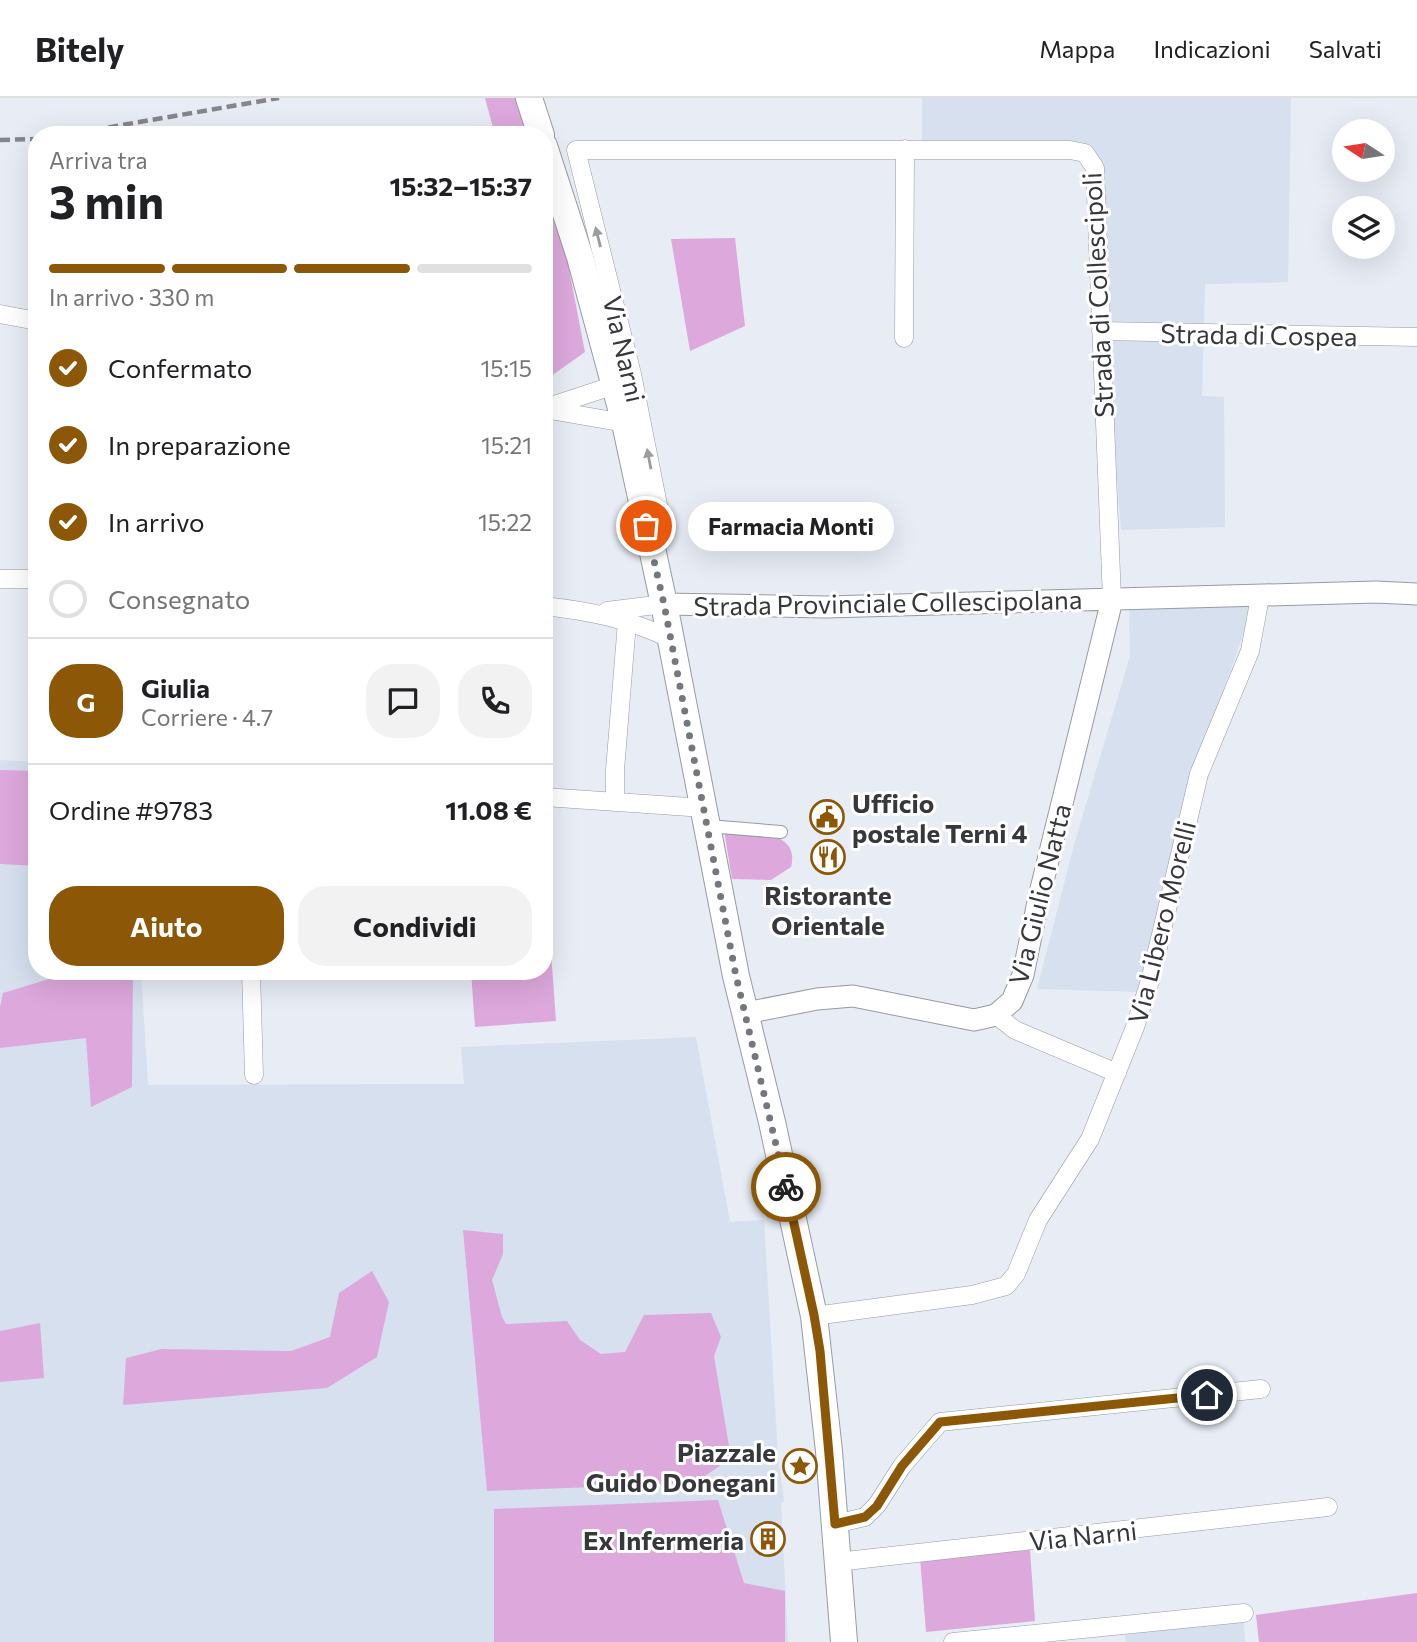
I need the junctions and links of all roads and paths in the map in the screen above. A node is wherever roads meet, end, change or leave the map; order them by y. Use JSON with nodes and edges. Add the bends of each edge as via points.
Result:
{"nodes":[{"id":1,"x":529,"y":98,"type":"edge"},
{"id":2,"x":538,"y":126,"type":"edge"},
{"id":3,"x":905,"y":149,"type":"junction"},
{"id":4,"x":576,"y":150,"type":"joint"},
{"id":5,"x":553,"y":174,"type":"edge"},
{"id":6,"x":0,"y":314,"type":"edge"},
{"id":7,"x":28,"y":319,"type":"edge"},
{"id":8,"x":1101,"y":331,"type":"junction"},
{"id":9,"x":1417,"y":337,"type":"edge"},
{"id":10,"x":904,"y":338,"type":"dead end"},
{"id":11,"x":615,"y":385,"type":"junction"},
{"id":12,"x":553,"y":406,"type":"edge"},
{"id":13,"x":553,"y":411,"type":"edge"},
{"id":14,"x":625,"y":423,"type":"junction"},
{"id":15,"x":651,"y":547,"type":"junction"},
{"id":16,"x":0,"y":579,"type":"edge"},
{"id":17,"x":28,"y":579,"type":"edge"},
{"id":18,"x":1417,"y":594,"type":"edge"},
{"id":19,"x":1260,"y":597,"type":"junction"},
{"id":20,"x":1112,"y":600,"type":"junction"},
{"id":21,"x":664,"y":604,"type":"junction"},
{"id":22,"x":553,"y":607,"type":"edge"},
{"id":23,"x":593,"y":612,"type":"junction"},
{"id":24,"x":627,"y":622,"type":"junction"},
{"id":25,"x":671,"y":639,"type":"junction"},
{"id":26,"x":553,"y":798,"type":"edge"},
{"id":27,"x":615,"y":801,"type":"junction"},
{"id":28,"x":706,"y":817,"type":"junction"},
{"id":29,"x":781,"y":832,"type":"dead end"},
{"id":30,"x":251,"y":980,"type":"edge"},
{"id":31,"x":746,"y":1013,"type":"junction"},
{"id":32,"x":996,"y":1015,"type":"junction"},
{"id":33,"x":1117,"y":1073,"type":"junction"},
{"id":34,"x":254,"y":1075,"type":"dead end"},
{"id":35,"x":814,"y":1315,"type":"junction"},
{"id":36,"x":1261,"y":1390,"type":"dead end"},
{"id":37,"x":1328,"y":1507,"type":"dead end"},
{"id":38,"x":835,"y":1524,"type":"junction"},
{"id":39,"x":838,"y":1562,"type":"junction"},
{"id":40,"x":1244,"y":1613,"type":"dead end"},
{"id":41,"x":844,"y":1642,"type":"edge"},
{"id":42,"x":953,"y":1642,"type":"edge"}],
"edges":[{"from":1,"to":2,"type":"main road"},
{"from":3,"to":4,"type":"street","name":"Strada di Collescipoli"},
{"from":3,"to":8,"type":"street","name":"Strada di Collescipoli","via":[[1085,153],[1094,168]]},
{"from":3,"to":10,"type":"street"},
{"from":15,"to":4,"type":"street","name":"Via Narni","one_way":true,"via":[[663,530],[632,374]]},
{"from":5,"to":11,"type":"main road","name":"Via Narni"},
{"from":6,"to":7,"type":"street"},
{"from":8,"to":9,"type":"street","name":"Strada di Cospea"},
{"from":8,"to":20,"type":"street","name":"Strada di Collescipoli"},
{"from":11,"to":12,"type":"street"},
{"from":11,"to":14,"type":"main road","name":"Via Narni"},
{"from":13,"to":14,"type":"street"},
{"from":14,"to":15,"type":"main road","name":"Via Narni"},
{"from":15,"to":21,"type":"main road","name":"Via Narni"},
{"from":16,"to":17,"type":"street"},
{"from":18,"to":19,"type":"street"},
{"from":19,"to":20,"type":"street"},
{"from":19,"to":33,"type":"street","name":"Via Libero Morelli","via":[[1250,652],[1199,774],[1150,981]]},
{"from":20,"to":21,"type":"street","name":"Strada Provinciale Collescipolana","via":[[826,607]]},
{"from":20,"to":32,"type":"street","name":"Via Giulio Natta","via":[[1023,975],[1012,1001]]},
{"from":21,"to":23,"type":"street"},
{"from":21,"to":25,"type":"main road","name":"Via Narni"},
{"from":22,"to":23,"type":"street"},
{"from":23,"to":24,"type":"street"},
{"from":24,"to":25,"type":"street"},
{"from":24,"to":27,"type":"street"},
{"from":25,"to":28,"type":"main road","name":"Via Narni"},
{"from":26,"to":27,"type":"street"},
{"from":27,"to":28,"type":"street"},
{"from":28,"to":29,"type":"street"},
{"from":28,"to":31,"type":"main road","name":"Via Narni"},
{"from":30,"to":34,"type":"street"},
{"from":31,"to":32,"type":"street","name":"Via Giulio Natta","via":[[853,996],[974,1020]]},
{"from":31,"to":35,"type":"main road","name":"Via Narni"},
{"from":32,"to":33,"type":"street","via":[[1015,1030]]},
{"from":33,"to":35,"type":"street","name":"Via Libero Morelli","via":[[1090,1139],[1038,1220],[1016,1274],[1006,1286],[926,1302]]},
{"from":35,"to":38,"type":"main road","name":"Via Narni"},
{"from":36,"to":38,"type":"street","via":[[940,1422],[902,1466],[877,1506],[865,1517]]},
{"from":37,"to":39,"type":"street","name":"Via Narni"},
{"from":38,"to":39,"type":"main road","name":"Via Narni"},
{"from":39,"to":41,"type":"main road","name":"Via Narni"},
{"from":40,"to":42,"type":"street"}]}
